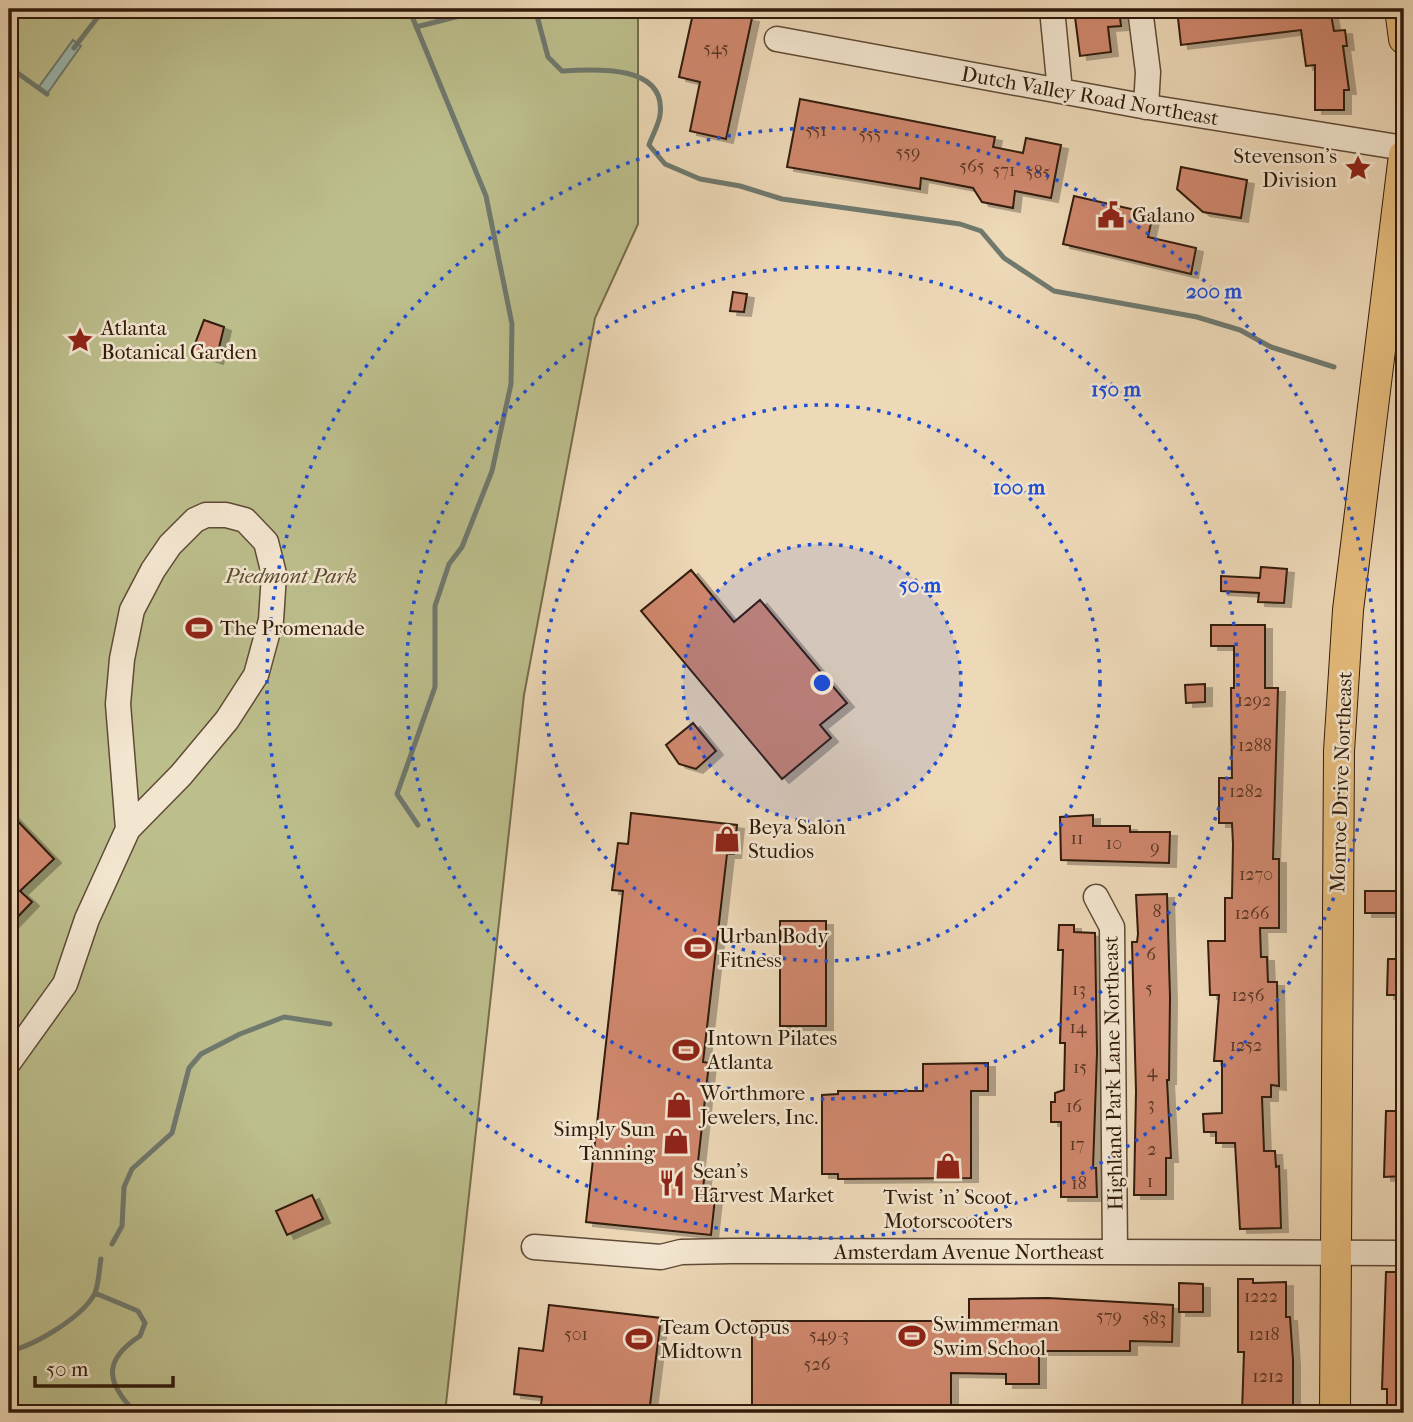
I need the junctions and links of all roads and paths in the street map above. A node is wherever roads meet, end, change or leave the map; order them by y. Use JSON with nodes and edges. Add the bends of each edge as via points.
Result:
{"nodes":[{"id":1,"x":1052,"y":9,"type":"edge"},
{"id":2,"x":1140,"y":9,"type":"edge"},
{"id":3,"x":1401,"y":9,"type":"edge"},
{"id":4,"x":777,"y":39,"type":"dead end"},
{"id":5,"x":1404,"y":39,"type":"edge"},
{"id":6,"x":1060,"y":91,"type":"junction"},
{"id":7,"x":1146,"y":107,"type":"junction"},
{"id":8,"x":1404,"y":148,"type":"edge"},
{"id":9,"x":1404,"y":155,"type":"edge"},
{"id":10,"x":128,"y":829,"type":"junction"},
{"id":11,"x":1096,"y":897,"type":"dead end"},
{"id":12,"x":9,"y":1062,"type":"edge"},
{"id":13,"x":534,"y":1247,"type":"dead end"},
{"id":14,"x":1115,"y":1252,"type":"junction"},
{"id":15,"x":1335,"y":1253,"type":"junction"},
{"id":16,"x":1404,"y":1253,"type":"edge"},
{"id":17,"x":1335,"y":1413,"type":"edge"}],
"edges":[{"from":1,"to":6,"type":"street"},
{"from":2,"to":7,"type":"street","via":[[1148,72]]},
{"from":3,"to":5,"type":"main road"},
{"from":4,"to":6,"type":"street","name":"Dutch Valley Road Northeast"},
{"from":6,"to":7,"type":"street","name":"Dutch Valley Road Northeast"},
{"from":7,"to":8,"type":"street","name":"Dutch Valley Road Northeast"},
{"from":9,"to":15,"type":"main road","name":"Monroe Drive Northeast","via":[[1348,610],[1339,751]]},
{"from":10,"to":10,"type":"street","via":[[227,720],[256,675],[271,620],[274,573],[266,542],[245,520],[226,515],[195,520],[153,570],[130,617],[118,704]]},
{"from":10,"to":12,"type":"street","via":[[87,919],[65,984]]},
{"from":11,"to":14,"type":"street","name":"Highland Park Lane Northeast","via":[[1112,927]]},
{"from":13,"to":14,"type":"street","name":"Amsterdam Avenue Northeast","via":[[661,1257],[720,1251]]},
{"from":14,"to":15,"type":"street","name":"Amsterdam Avenue Northeast"},
{"from":15,"to":16,"type":"street","name":"Amsterdam Avenue Northeast"},
{"from":15,"to":17,"type":"main road","name":"Monroe Drive Northeast"}]}
